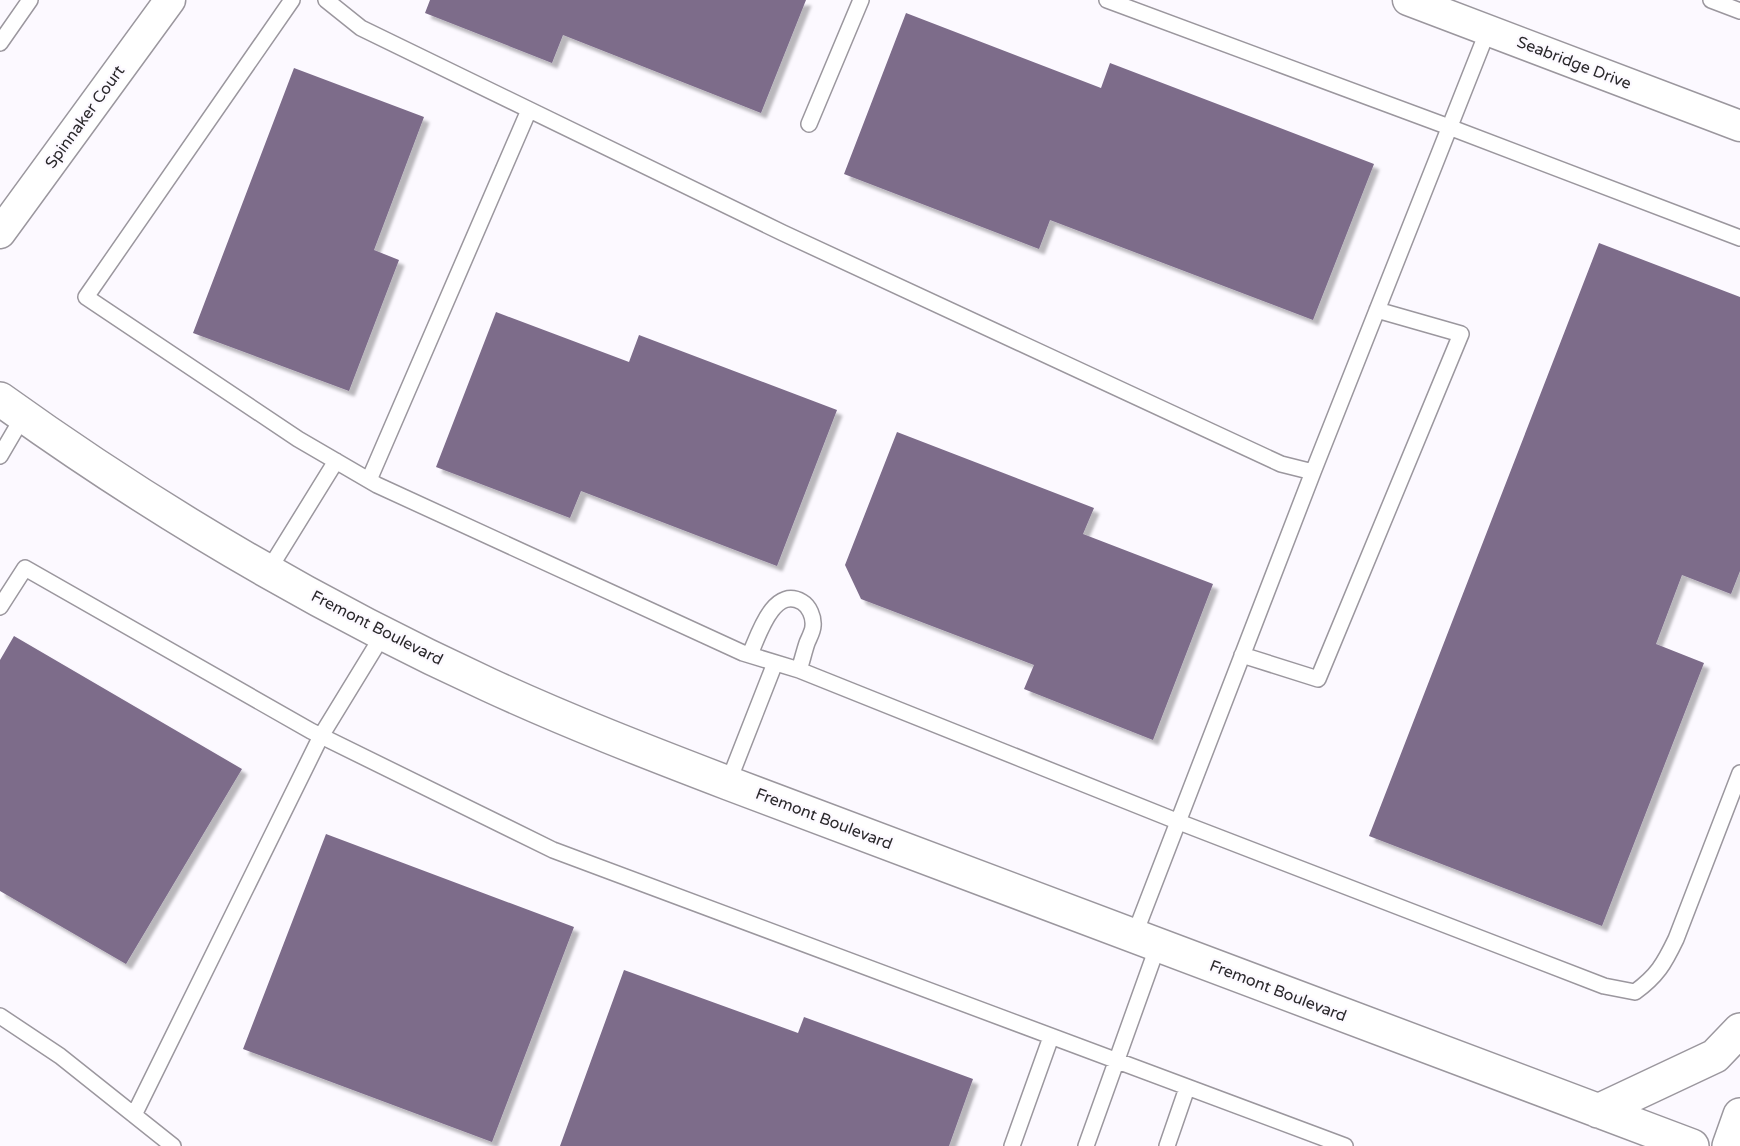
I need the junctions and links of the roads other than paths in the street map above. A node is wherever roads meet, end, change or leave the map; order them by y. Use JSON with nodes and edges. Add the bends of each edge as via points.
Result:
{"nodes":[{"id":1,"x":30,"y":0,"type":"edge"},
{"id":2,"x":170,"y":0,"type":"edge"},
{"id":3,"x":292,"y":0,"type":"edge"},
{"id":4,"x":326,"y":0,"type":"edge"},
{"id":5,"x":861,"y":0,"type":"edge"},
{"id":6,"x":1107,"y":0,"type":"edge"},
{"id":7,"x":1408,"y":0,"type":"edge"},
{"id":8,"x":1711,"y":0,"type":"edge"},
{"id":9,"x":1740,"y":11,"type":"edge"},
{"id":10,"x":1488,"y":30,"type":"junction"},
{"id":11,"x":0,"y":43,"type":"edge"},
{"id":12,"x":529,"y":110,"type":"junction"},
{"id":13,"x":809,"y":124,"type":"dead end"},
{"id":14,"x":1740,"y":126,"type":"edge"},
{"id":15,"x":1449,"y":127,"type":"junction"},
{"id":16,"x":0,"y":233,"type":"edge"},
{"id":17,"x":1740,"y":238,"type":"edge"},
{"id":18,"x":1377,"y":310,"type":"junction"},
{"id":19,"x":12,"y":407,"type":"edge"},
{"id":20,"x":0,"y":456,"type":"edge"},
{"id":21,"x":336,"y":461,"type":"junction"},
{"id":22,"x":1313,"y":472,"type":"junction"},
{"id":23,"x":369,"y":480,"type":"junction"},
{"id":24,"x":268,"y":572,"type":"junction"},
{"id":25,"x":0,"y":607,"type":"edge"},
{"id":26,"x":384,"y":633,"type":"junction"},
{"id":27,"x":750,"y":654,"type":"junction"},
{"id":28,"x":1242,"y":655,"type":"junction"},
{"id":29,"x":775,"y":663,"type":"junction"},
{"id":30,"x":799,"y":670,"type":"junction"},
{"id":31,"x":321,"y":736,"type":"junction"},
{"id":32,"x":1740,"y":773,"type":"edge"},
{"id":33,"x":728,"y":783,"type":"junction"},
{"id":34,"x":1179,"y":822,"type":"junction"},
{"id":35,"x":1146,"y":941,"type":"junction"},
{"id":36,"x":0,"y":1016,"type":"edge"},
{"id":37,"x":1740,"y":1030,"type":"edge"},
{"id":38,"x":1052,"y":1037,"type":"junction"},
{"id":39,"x":1117,"y":1062,"type":"junction"},
{"id":40,"x":1187,"y":1088,"type":"junction"},
{"id":41,"x":1598,"y":1111,"type":"junction"},
{"id":42,"x":134,"y":1115,"type":"junction"},
{"id":43,"x":1740,"y":1115,"type":"edge"},
{"id":44,"x":173,"y":1146,"type":"edge"},
{"id":45,"x":1012,"y":1146,"type":"edge"},
{"id":46,"x":1086,"y":1146,"type":"edge"},
{"id":47,"x":1167,"y":1146,"type":"edge"},
{"id":48,"x":1346,"y":1146,"type":"edge"},
{"id":49,"x":1692,"y":1146,"type":"edge"},
{"id":50,"x":1729,"y":1146,"type":"edge"}],
"edges":[{"from":1,"to":11,"type":"lane"},
{"from":2,"to":16,"type":"street","name":"Spinnaker Court"},
{"from":3,"to":21,"type":"lane","via":[[86,297]]},
{"from":4,"to":12,"type":"lane","via":[[361,28]]},
{"from":5,"to":13,"type":"lane"},
{"from":6,"to":15,"type":"lane"},
{"from":7,"to":10,"type":"street","name":"Seabridge Drive"},
{"from":8,"to":9,"type":"lane"},
{"from":10,"to":14,"type":"street","name":"Seabridge Drive"},
{"from":10,"to":15,"type":"lane"},
{"from":12,"to":22,"type":"lane","via":[[1281,464]]},
{"from":12,"to":23,"type":"lane"},
{"from":15,"to":17,"type":"lane"},
{"from":15,"to":18,"type":"lane"},
{"from":18,"to":22,"type":"lane"},
{"from":18,"to":28,"type":"lane","via":[[1461,334],[1318,679]]},
{"from":19,"to":20,"type":"lane"},
{"from":19,"to":24,"type":"main road","name":"Fremont Boulevard","via":[[101,469]]},
{"from":21,"to":23,"type":"lane"},
{"from":21,"to":24,"type":"lane"},
{"from":22,"to":28,"type":"lane"},
{"from":23,"to":27,"type":"lane"},
{"from":24,"to":26,"type":"main road","name":"Fremont Boulevard"},
{"from":25,"to":31,"type":"lane","via":[[25,568]]},
{"from":26,"to":31,"type":"lane"},
{"from":26,"to":33,"type":"main road","name":"Fremont Boulevard","via":[[581,726]]},
{"from":27,"to":29,"type":"lane"},
{"from":27,"to":30,"type":"lane","via":[[774,607],[795,599],[809,609],[813,626]]},
{"from":28,"to":34,"type":"lane"},
{"from":29,"to":30,"type":"lane"},
{"from":29,"to":33,"type":"lane"},
{"from":30,"to":34,"type":"lane"},
{"from":31,"to":38,"type":"lane","via":[[553,850]]},
{"from":31,"to":42,"type":"lane"},
{"from":32,"to":34,"type":"lane","via":[[1666,960],[1653,979],[1635,992],[1604,986]]},
{"from":33,"to":35,"type":"main road","name":"Fremont Boulevard"},
{"from":34,"to":35,"type":"lane"},
{"from":35,"to":39,"type":"lane"},
{"from":35,"to":41,"type":"main road","name":"Fremont Boulevard"},
{"from":36,"to":42,"type":"lane","via":[[60,1056]]},
{"from":37,"to":41,"type":"main road","via":[[1715,1056]]},
{"from":38,"to":39,"type":"lane"},
{"from":38,"to":45,"type":"lane"},
{"from":39,"to":40,"type":"lane"},
{"from":39,"to":46,"type":"lane"},
{"from":40,"to":47,"type":"lane"},
{"from":40,"to":48,"type":"lane"},
{"from":41,"to":49,"type":"main road","name":"Fremont Boulevard"},
{"from":42,"to":44,"type":"lane"},
{"from":43,"to":50,"type":"main road"}]}
